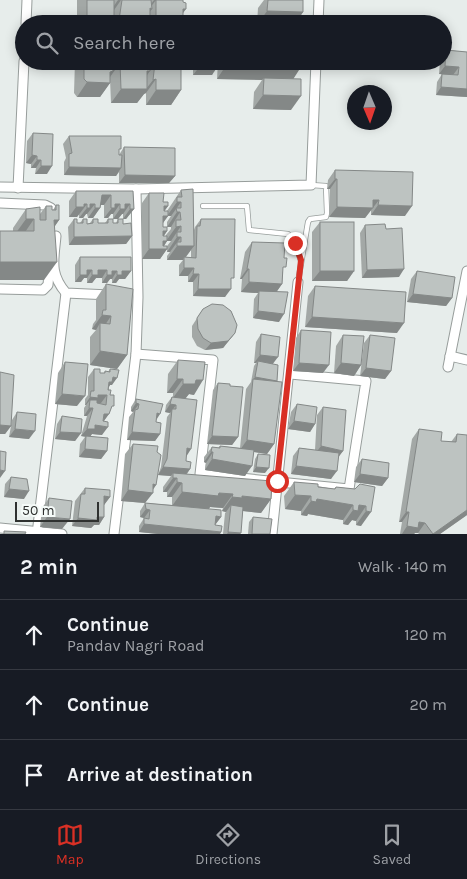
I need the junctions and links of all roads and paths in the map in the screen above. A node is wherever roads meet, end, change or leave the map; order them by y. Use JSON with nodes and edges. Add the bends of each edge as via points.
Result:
{"nodes":[{"id":1,"x":27,"y":0,"type":"edge"},
{"id":2,"x":318,"y":0,"type":"edge"},
{"id":3,"x":26,"y":15,"type":"edge"},
{"id":4,"x":318,"y":15,"type":"edge"},
{"id":5,"x":24,"y":70,"type":"edge"},
{"id":6,"x":316,"y":70,"type":"edge"},
{"id":7,"x":311,"y":186,"type":"junction"},
{"id":8,"x":0,"y":187,"type":"edge"},
{"id":9,"x":18,"y":188,"type":"junction"},
{"id":10,"x":136,"y":189,"type":"junction"},
{"id":11,"x":0,"y":203,"type":"edge"},
{"id":12,"x":203,"y":206,"type":"dead end"},
{"id":13,"x":52,"y":222,"type":"edge"},
{"id":14,"x":301,"y":260,"type":"junction"},
{"id":15,"x":467,"y":271,"type":"edge"},
{"id":16,"x":298,"y":282,"type":"joint"},
{"id":17,"x":0,"y":289,"type":"edge"},
{"id":18,"x":66,"y":293,"type":"junction"},
{"id":19,"x":129,"y":296,"type":"junction"},
{"id":20,"x":136,"y":354,"type":"junction"},
{"id":21,"x":450,"y":356,"type":"junction"},
{"id":22,"x":467,"y":360,"type":"edge"},
{"id":23,"x":448,"y":367,"type":"dead end"},
{"id":24,"x":290,"y":374,"type":"junction"},
{"id":25,"x":277,"y":481,"type":"junction"},
{"id":26,"x":0,"y":528,"type":"edge"},
{"id":27,"x":37,"y":533,"type":"edge"},
{"id":28,"x":62,"y":534,"type":"edge"},
{"id":29,"x":114,"y":534,"type":"edge"},
{"id":30,"x":272,"y":534,"type":"edge"}],
"edges":[{"from":1,"to":3,"type":"street"},
{"from":2,"to":4,"type":"street"},
{"from":5,"to":9,"type":"street"},
{"from":6,"to":7,"type":"street"},
{"from":7,"to":10,"type":"street"},
{"from":7,"to":14,"type":"lane","via":[[326,186],[327,213],[326,217],[308,222]]},
{"from":8,"to":9,"type":"street"},
{"from":9,"to":10,"type":"street"},
{"from":10,"to":19,"type":"street"},
{"from":11,"to":13,"type":"street","via":[[45,205],[51,208]]},
{"from":12,"to":14,"type":"lane","via":[[248,206],[249,230],[288,234]]},
{"from":14,"to":16,"type":"lane"},
{"from":15,"to":21,"type":"street"},
{"from":16,"to":24,"type":"street"},
{"from":17,"to":18,"type":"street","via":[[39,290],[47,287],[54,234],[56,282]]},
{"from":18,"to":19,"type":"street"},
{"from":18,"to":27,"type":"street"},
{"from":19,"to":20,"type":"street"},
{"from":20,"to":25,"type":"street","via":[[213,360],[200,474]]},
{"from":20,"to":29,"type":"street"},
{"from":21,"to":22,"type":"street"},
{"from":21,"to":23,"type":"street"},
{"from":24,"to":25,"type":"street"},
{"from":24,"to":25,"type":"street","via":[[366,381],[349,489]]},
{"from":25,"to":30,"type":"street"},
{"from":26,"to":27,"type":"street"},
{"from":27,"to":28,"type":"street"}]}
